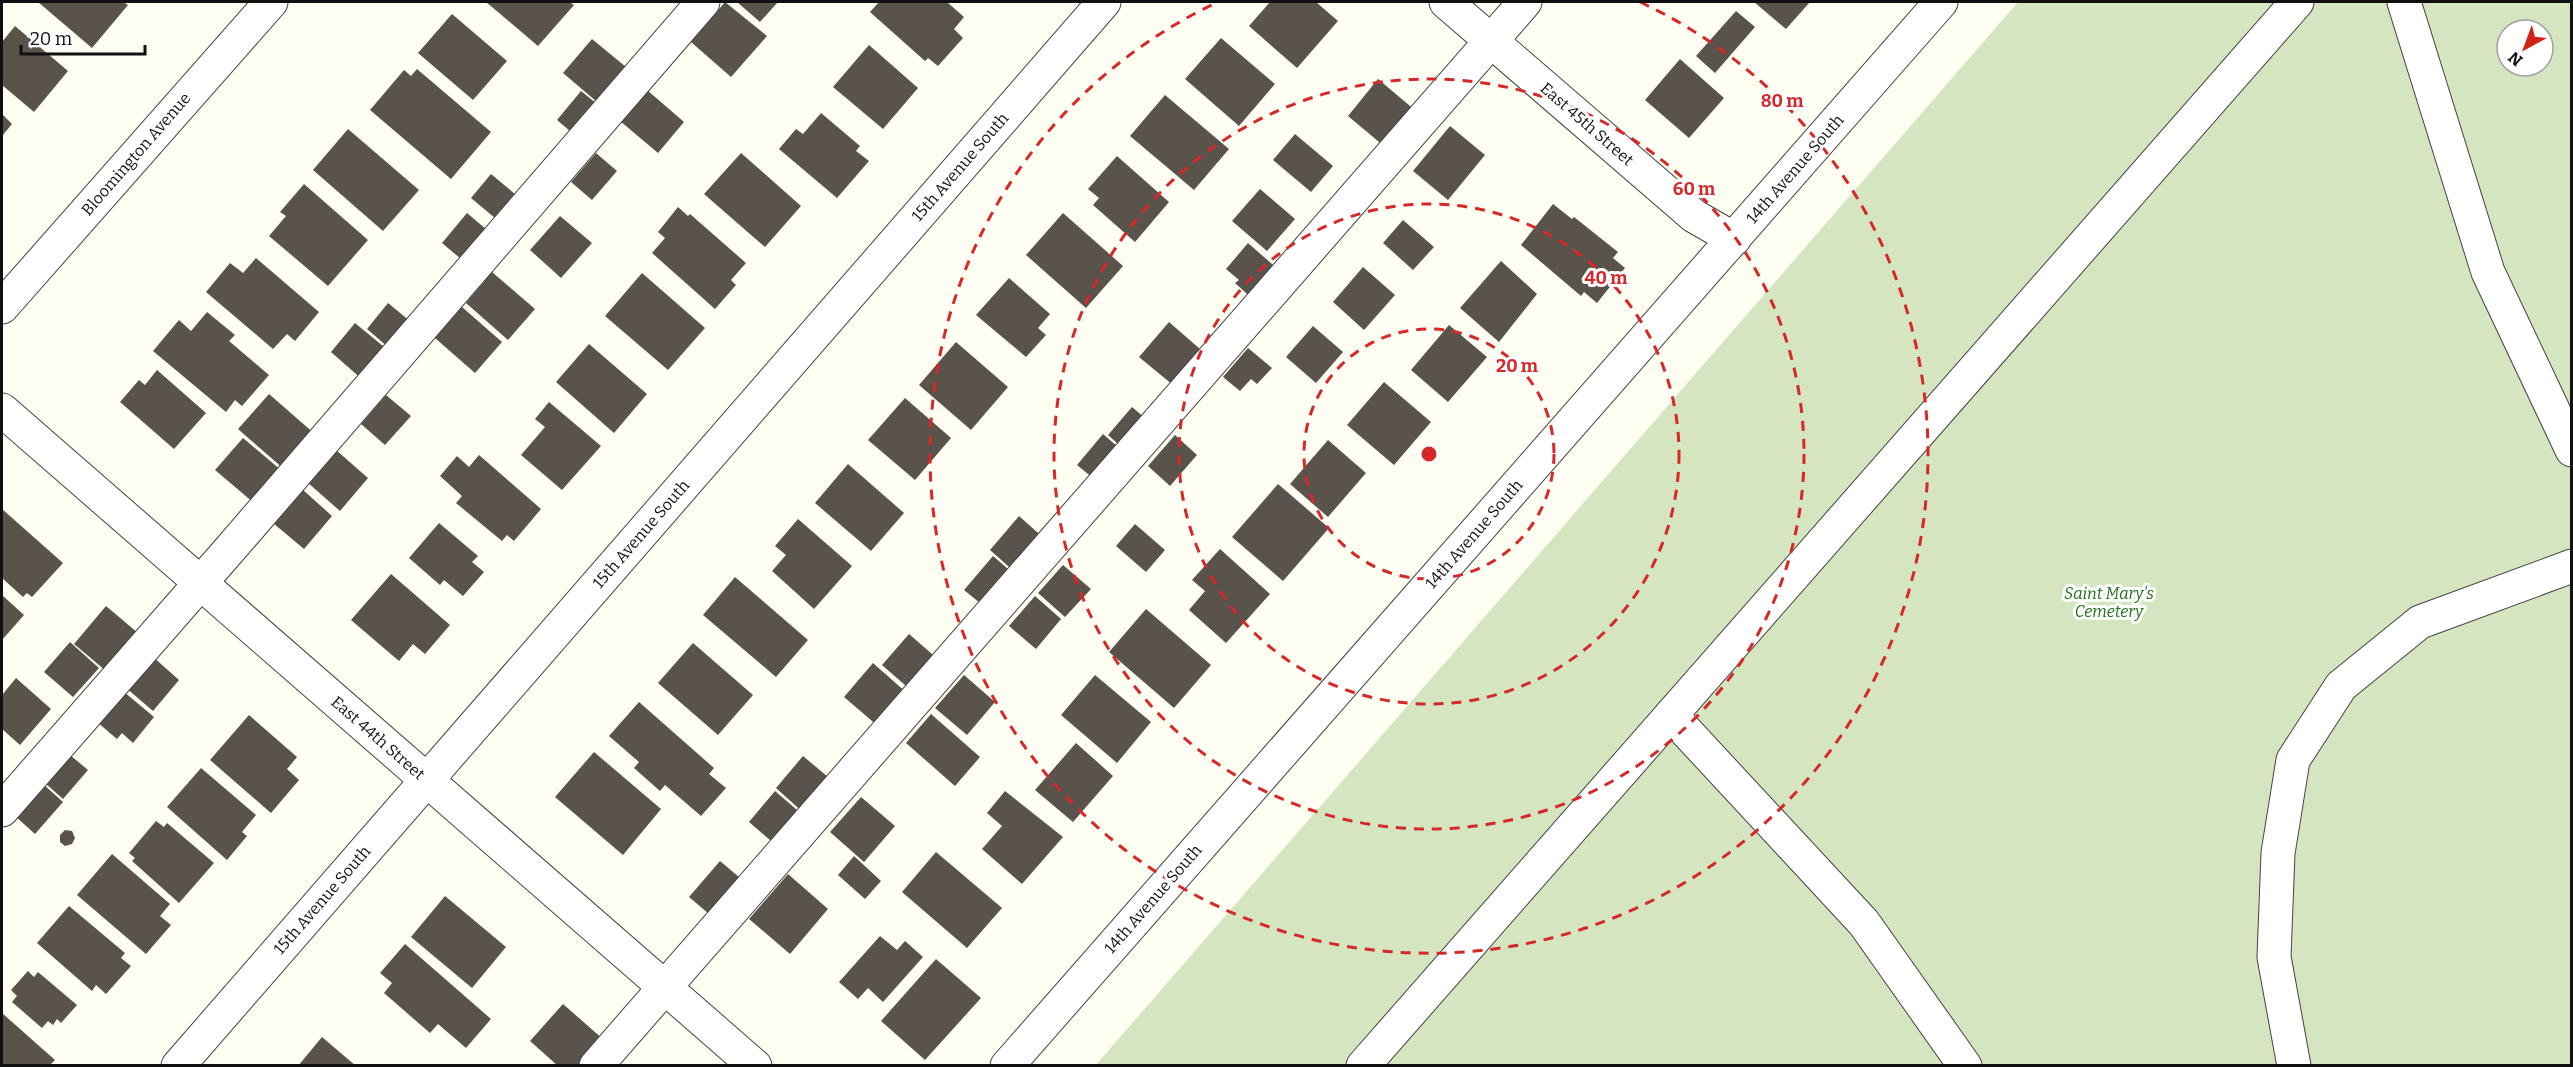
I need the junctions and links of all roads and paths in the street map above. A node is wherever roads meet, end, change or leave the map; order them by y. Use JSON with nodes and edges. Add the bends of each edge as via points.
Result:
{"nodes":[{"id":1,"x":271,"y":2,"type":"edge"},
{"id":2,"x":703,"y":2,"type":"edge"},
{"id":3,"x":1104,"y":2,"type":"edge"},
{"id":4,"x":1446,"y":2,"type":"edge"},
{"id":5,"x":1525,"y":2,"type":"edge"},
{"id":6,"x":1941,"y":2,"type":"edge"},
{"id":7,"x":2297,"y":2,"type":"edge"},
{"id":8,"x":2404,"y":2,"type":"edge"},
{"id":9,"x":1491,"y":40,"type":"junction"},
{"id":10,"x":1734,"y":239,"type":"junction"},
{"id":11,"x":2,"y":307,"type":"edge"},
{"id":12,"x":2,"y":410,"type":"edge"},
{"id":13,"x":2571,"y":450,"type":"edge"},
{"id":14,"x":2571,"y":566,"type":"edge"},
{"id":15,"x":201,"y":584,"type":"junction"},
{"id":16,"x":1671,"y":715,"type":"junction"},
{"id":17,"x":427,"y":780,"type":"junction"},
{"id":18,"x":2,"y":810,"type":"edge"},
{"id":19,"x":664,"y":987,"type":"junction"},
{"id":20,"x":177,"y":1065,"type":"edge"},
{"id":21,"x":596,"y":1065,"type":"edge"},
{"id":22,"x":755,"y":1065,"type":"edge"},
{"id":23,"x":1006,"y":1065,"type":"edge"},
{"id":24,"x":1363,"y":1065,"type":"edge"},
{"id":25,"x":1965,"y":1065,"type":"edge"},
{"id":26,"x":2294,"y":1065,"type":"edge"}],
"edges":[{"from":1,"to":11,"type":"street","name":"Bloomington Avenue"},
{"from":2,"to":15,"type":"street"},
{"from":3,"to":17,"type":"street","name":"15th Avenue South"},
{"from":4,"to":9,"type":"street","name":"East 45th Street"},
{"from":5,"to":9,"type":"street"},
{"from":6,"to":10,"type":"street","name":"14th Avenue South"},
{"from":7,"to":16,"type":"street"},
{"from":8,"to":13,"type":"street","via":[[2488,272]]},
{"from":9,"to":10,"type":"street","name":"East 45th Street","via":[[1694,216]]},
{"from":9,"to":19,"type":"street"},
{"from":10,"to":23,"type":"street","name":"14th Avenue South"},
{"from":12,"to":15,"type":"street","name":"East 44th Street"},
{"from":14,"to":26,"type":"street","via":[[2420,622],[2342,686],[2293,760],[2278,853],[2274,957]]},
{"from":15,"to":17,"type":"street","name":"East 44th Street"},
{"from":15,"to":18,"type":"street"},
{"from":16,"to":24,"type":"street"},
{"from":16,"to":25,"type":"street","via":[[1864,923]]},
{"from":17,"to":19,"type":"street","name":"East 44th Street"},
{"from":17,"to":20,"type":"street","name":"15th Avenue South"},
{"from":19,"to":21,"type":"street"},
{"from":19,"to":22,"type":"street","name":"East 44th Street"}]}
